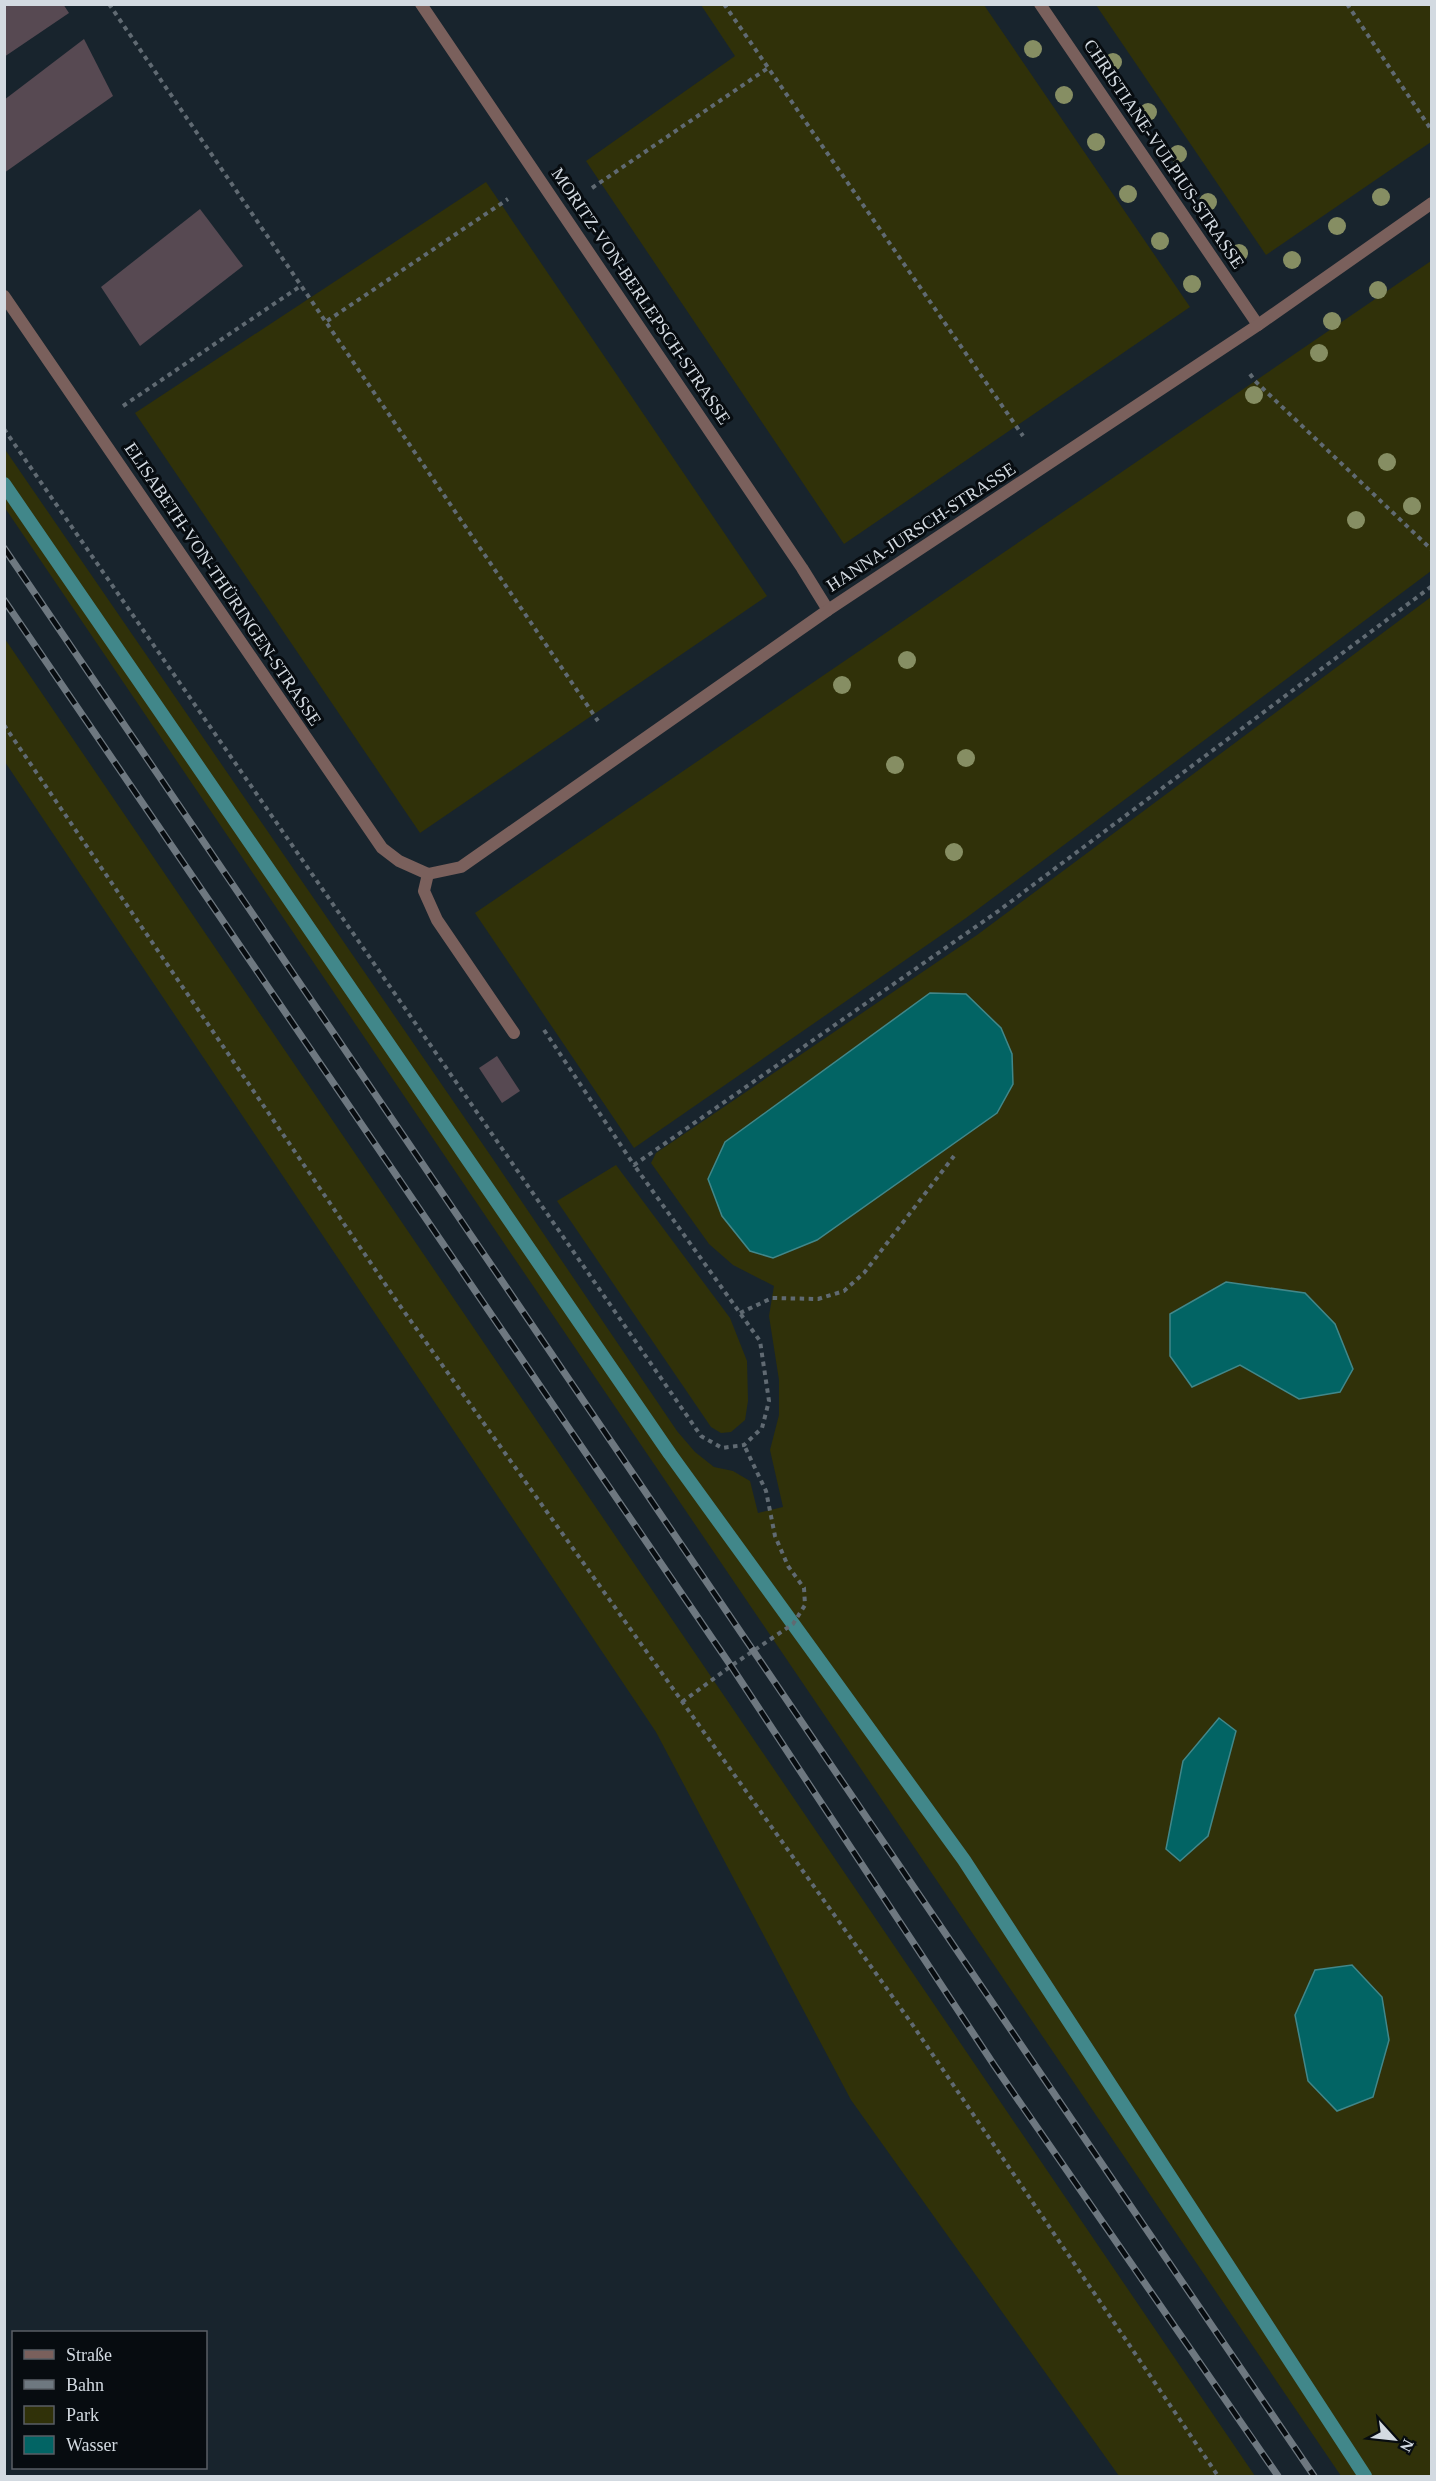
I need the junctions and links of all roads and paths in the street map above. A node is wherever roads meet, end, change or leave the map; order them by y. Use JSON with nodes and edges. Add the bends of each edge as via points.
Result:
{"nodes":[{"id":1,"x":109,"y":4,"type":"edge"},
{"id":2,"x":421,"y":4,"type":"edge"},
{"id":3,"x":724,"y":4,"type":"edge"},
{"id":4,"x":1040,"y":4,"type":"edge"},
{"id":5,"x":1347,"y":4,"type":"edge"},
{"id":6,"x":768,"y":68,"type":"junction"},
{"id":7,"x":1431,"y":131,"type":"edge"},
{"id":8,"x":592,"y":188,"type":"dead end"},
{"id":9,"x":508,"y":199,"type":"dead end"},
{"id":10,"x":1431,"y":203,"type":"edge"},
{"id":11,"x":302,"y":285,"type":"junction"},
{"id":12,"x":4,"y":296,"type":"edge"},
{"id":13,"x":327,"y":321,"type":"junction"},
{"id":14,"x":1258,"y":325,"type":"junction"},
{"id":15,"x":1250,"y":374,"type":"dead end"},
{"id":16,"x":123,"y":406,"type":"dead end"},
{"id":17,"x":4,"y":429,"type":"edge"},
{"id":18,"x":1023,"y":436,"type":"dead end"},
{"id":19,"x":1431,"y":550,"type":"edge"},
{"id":20,"x":1431,"y":586,"type":"edge"},
{"id":21,"x":828,"y":610,"type":"junction"},
{"id":22,"x":598,"y":720,"type":"dead end"},
{"id":23,"x":4,"y":725,"type":"edge"},
{"id":24,"x":428,"y":874,"type":"junction"},
{"id":25,"x":543,"y":1029,"type":"dead end"},
{"id":26,"x":514,"y":1033,"type":"dead end"},
{"id":27,"x":954,"y":1156,"type":"dead end"},
{"id":28,"x":634,"y":1165,"type":"junction"},
{"id":29,"x":740,"y":1313,"type":"junction"},
{"id":30,"x":744,"y":1445,"type":"junction"},
{"id":31,"x":682,"y":1702,"type":"junction"},
{"id":32,"x":1218,"y":2476,"type":"edge"}],
"edges":[{"from":1,"to":11,"type":"path"},
{"from":2,"to":21,"type":"street","name":"MORITZ-VON-BERLEPSCH-STRASSE"},
{"from":3,"to":6,"type":"path"},
{"from":4,"to":14,"type":"street","name":"CHRISTIANE-VULPIUS-STRASSE"},
{"from":5,"to":7,"type":"path"},
{"from":6,"to":8,"type":"path"},
{"from":6,"to":18,"type":"path"},
{"from":9,"to":13,"type":"path"},
{"from":10,"to":14,"type":"street","name":"HANNA-JURSCH-STRASSE"},
{"from":11,"to":13,"type":"path"},
{"from":11,"to":16,"type":"path"},
{"from":12,"to":24,"type":"street","name":"ELISABETH-VON-THÜRINGEN-STRASSE","via":[[382,848]]},
{"from":13,"to":22,"type":"path"},
{"from":14,"to":21,"type":"street","name":"HANNA-JURSCH-STRASSE"},
{"from":15,"to":19,"type":"path"},
{"from":17,"to":30,"type":"path","via":[[701,1436],[722,1448]]},
{"from":20,"to":28,"type":"path","via":[[996,912]]},
{"from":21,"to":24,"type":"street","name":"HANNA-JURSCH-STRASSE","via":[[460,867]]},
{"from":23,"to":31,"type":"path","via":[[398,1303]]},
{"from":24,"to":26,"type":"street","via":[[424,891],[437,920]]},
{"from":25,"to":28,"type":"path"},
{"from":27,"to":29,"type":"path","via":[[864,1273],[843,1291],[818,1299],[772,1298]]},
{"from":28,"to":29,"type":"path"},
{"from":29,"to":30,"type":"path","via":[[760,1341],[769,1401],[762,1428]]},
{"from":30,"to":31,"type":"path","via":[[766,1491],[776,1536],[788,1566],[804,1588],[805,1605],[793,1624]]},
{"from":31,"to":32,"type":"path","via":[[912,2024]]}]}
